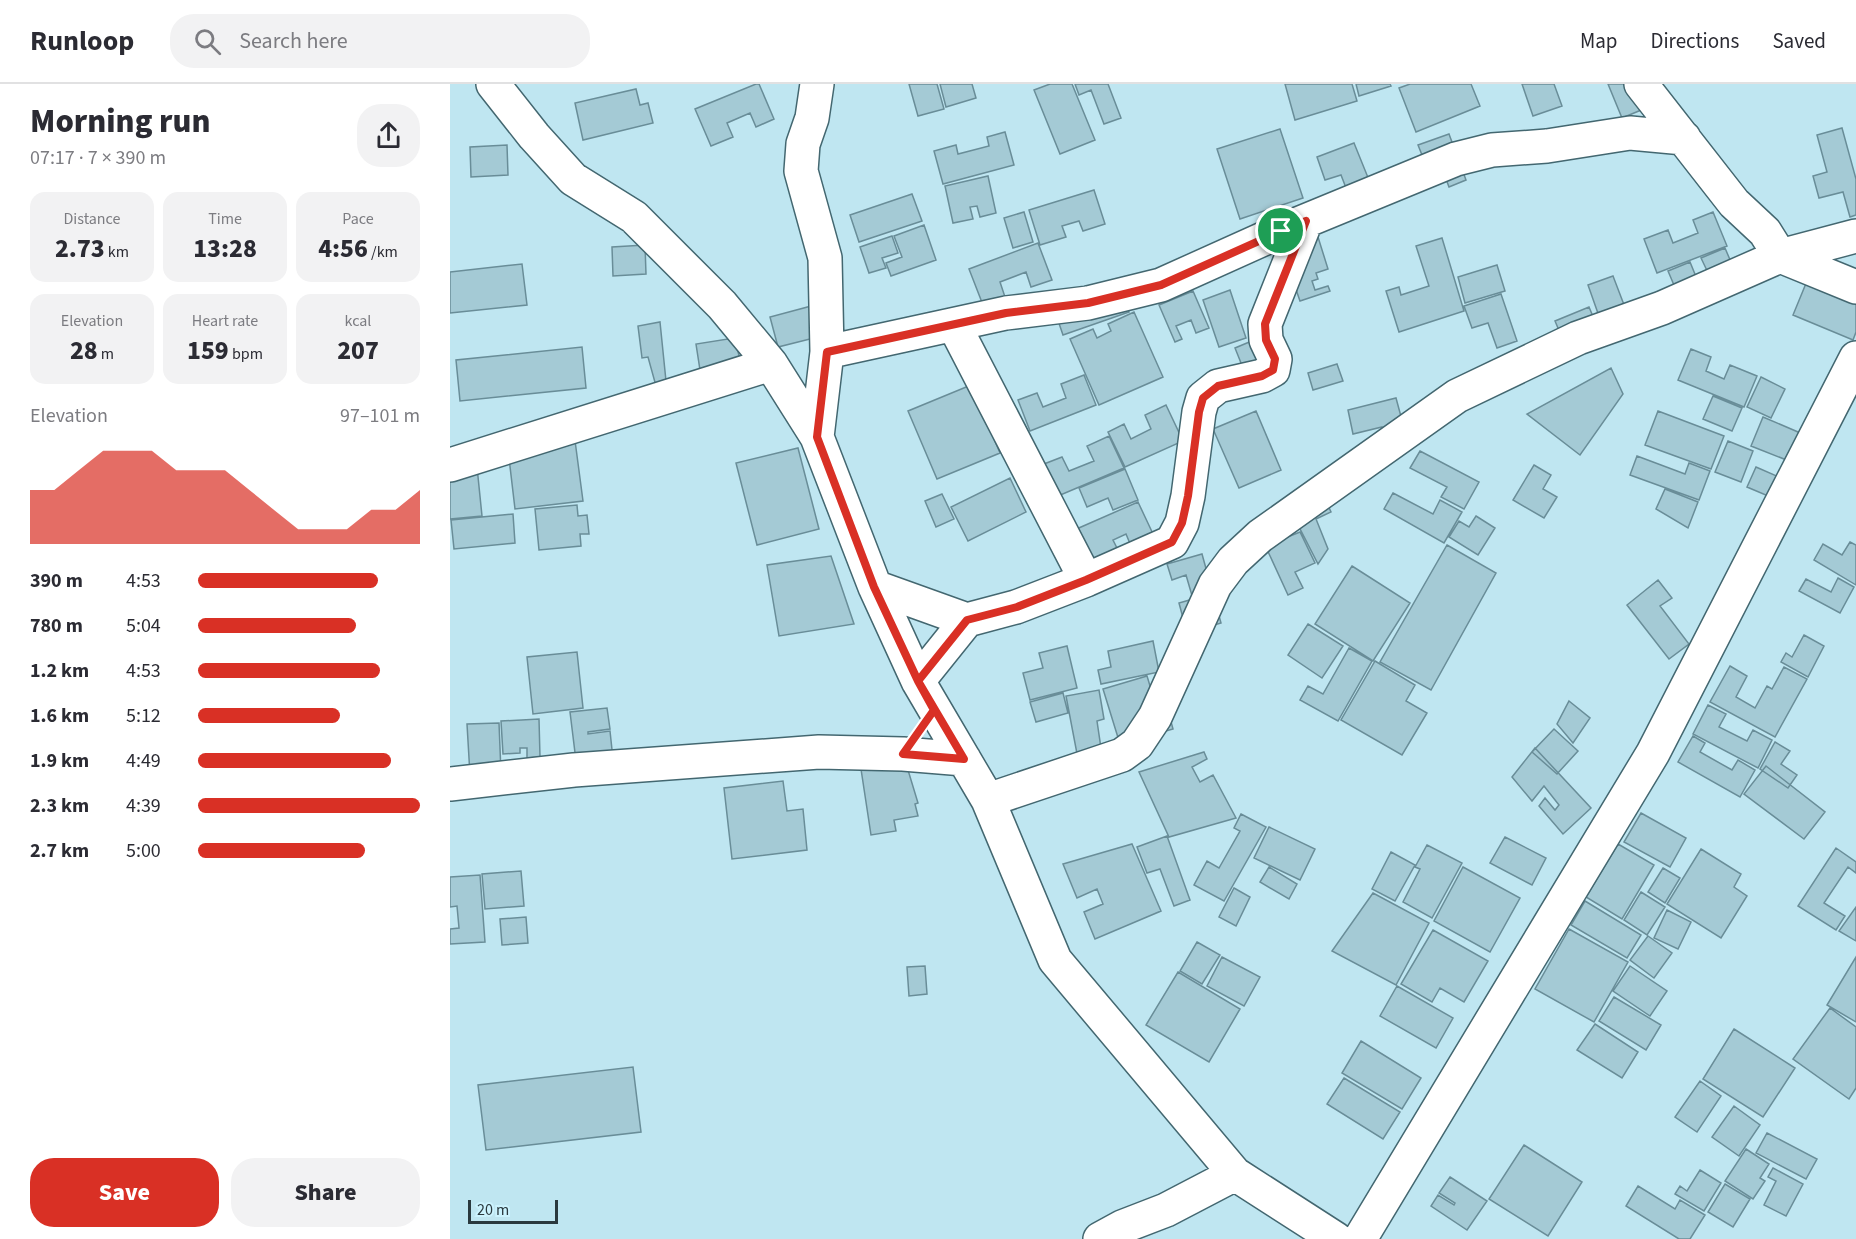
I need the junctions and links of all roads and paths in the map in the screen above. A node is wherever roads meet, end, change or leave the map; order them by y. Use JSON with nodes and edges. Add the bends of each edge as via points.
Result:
{"nodes":[{"id":1,"x":493,"y":84,"type":"edge"},
{"id":2,"x":817,"y":84,"type":"edge"},
{"id":3,"x":1641,"y":84,"type":"edge"},
{"id":4,"x":1683,"y":138,"type":"junction"},
{"id":5,"x":1306,"y":221,"type":"junction"},
{"id":6,"x":1856,"y":236,"type":"edge"},
{"id":7,"x":1780,"y":256,"type":"junction"},
{"id":8,"x":1856,"y":287,"type":"edge"},
{"id":9,"x":954,"y":325,"type":"junction"},
{"id":10,"x":827,"y":352,"type":"junction"},
{"id":11,"x":1856,"y":358,"type":"edge"},
{"id":12,"x":771,"y":364,"type":"junction"},
{"id":13,"x":817,"y":437,"type":"junction"},
{"id":14,"x":450,"y":465,"type":"edge"},
{"id":15,"x":1086,"y":580,"type":"junction"},
{"id":16,"x":874,"y":587,"type":"junction"},
{"id":17,"x":967,"y":620,"type":"junction"},
{"id":18,"x":918,"y":681,"type":"junction"},
{"id":19,"x":934,"y":710,"type":"junction"},
{"id":20,"x":903,"y":754,"type":"junction"},
{"id":21,"x":964,"y":759,"type":"junction"},
{"id":22,"x":450,"y":784,"type":"edge"},
{"id":23,"x":988,"y":800,"type":"junction"},
{"id":24,"x":1234,"y":1174,"type":"junction"},
{"id":25,"x":1100,"y":1239,"type":"edge"},
{"id":26,"x":1336,"y":1239,"type":"edge"},
{"id":27,"x":1360,"y":1239,"type":"edge"}],
"edges":[{"from":1,"to":12,"type":"street","via":[[573,179],[634,217],[722,305]]},
{"from":2,"to":10,"type":"street","via":[[801,171],[825,258]]},
{"from":3,"to":4,"type":"street"},
{"from":4,"to":5,"type":"street","via":[[1630,134],[1492,150],[1456,159]]},
{"from":4,"to":7,"type":"street","via":[[1734,203],[1765,232]]},
{"from":5,"to":9,"type":"street","via":[[1161,285],[1088,303],[1006,313]]},
{"from":5,"to":15,"type":"street","via":[[1265,324],[1266,340],[1275,359],[1273,370],[1218,386],[1203,398],[1188,496],[1182,523],[1172,542]]},
{"from":6,"to":7,"type":"street"},
{"from":7,"to":8,"type":"street"},
{"from":7,"to":23,"type":"street","via":[[1662,308],[1578,338],[1457,396],[1260,536],[1233,561],[1215,585],[1155,717],[1137,744],[1122,755]]},
{"from":9,"to":10,"type":"street"},
{"from":9,"to":15,"type":"street"},
{"from":10,"to":13,"type":"street"},
{"from":11,"to":27,"type":"street","via":[[1653,753]]},
{"from":12,"to":13,"type":"street"},
{"from":12,"to":14,"type":"street"},
{"from":13,"to":16,"type":"street"},
{"from":15,"to":17,"type":"street","via":[[1017,607]]},
{"from":16,"to":17,"type":"street"},
{"from":16,"to":18,"type":"street"},
{"from":17,"to":18,"type":"street"},
{"from":18,"to":19,"type":"street"},
{"from":19,"to":20,"type":"street"},
{"from":19,"to":21,"type":"street"},
{"from":20,"to":21,"type":"street"},
{"from":20,"to":22,"type":"street","via":[[819,752],[574,770]]},
{"from":21,"to":23,"type":"street"},
{"from":23,"to":24,"type":"street","via":[[1055,960]]},
{"from":24,"to":25,"type":"street"},
{"from":24,"to":26,"type":"street"}]}
